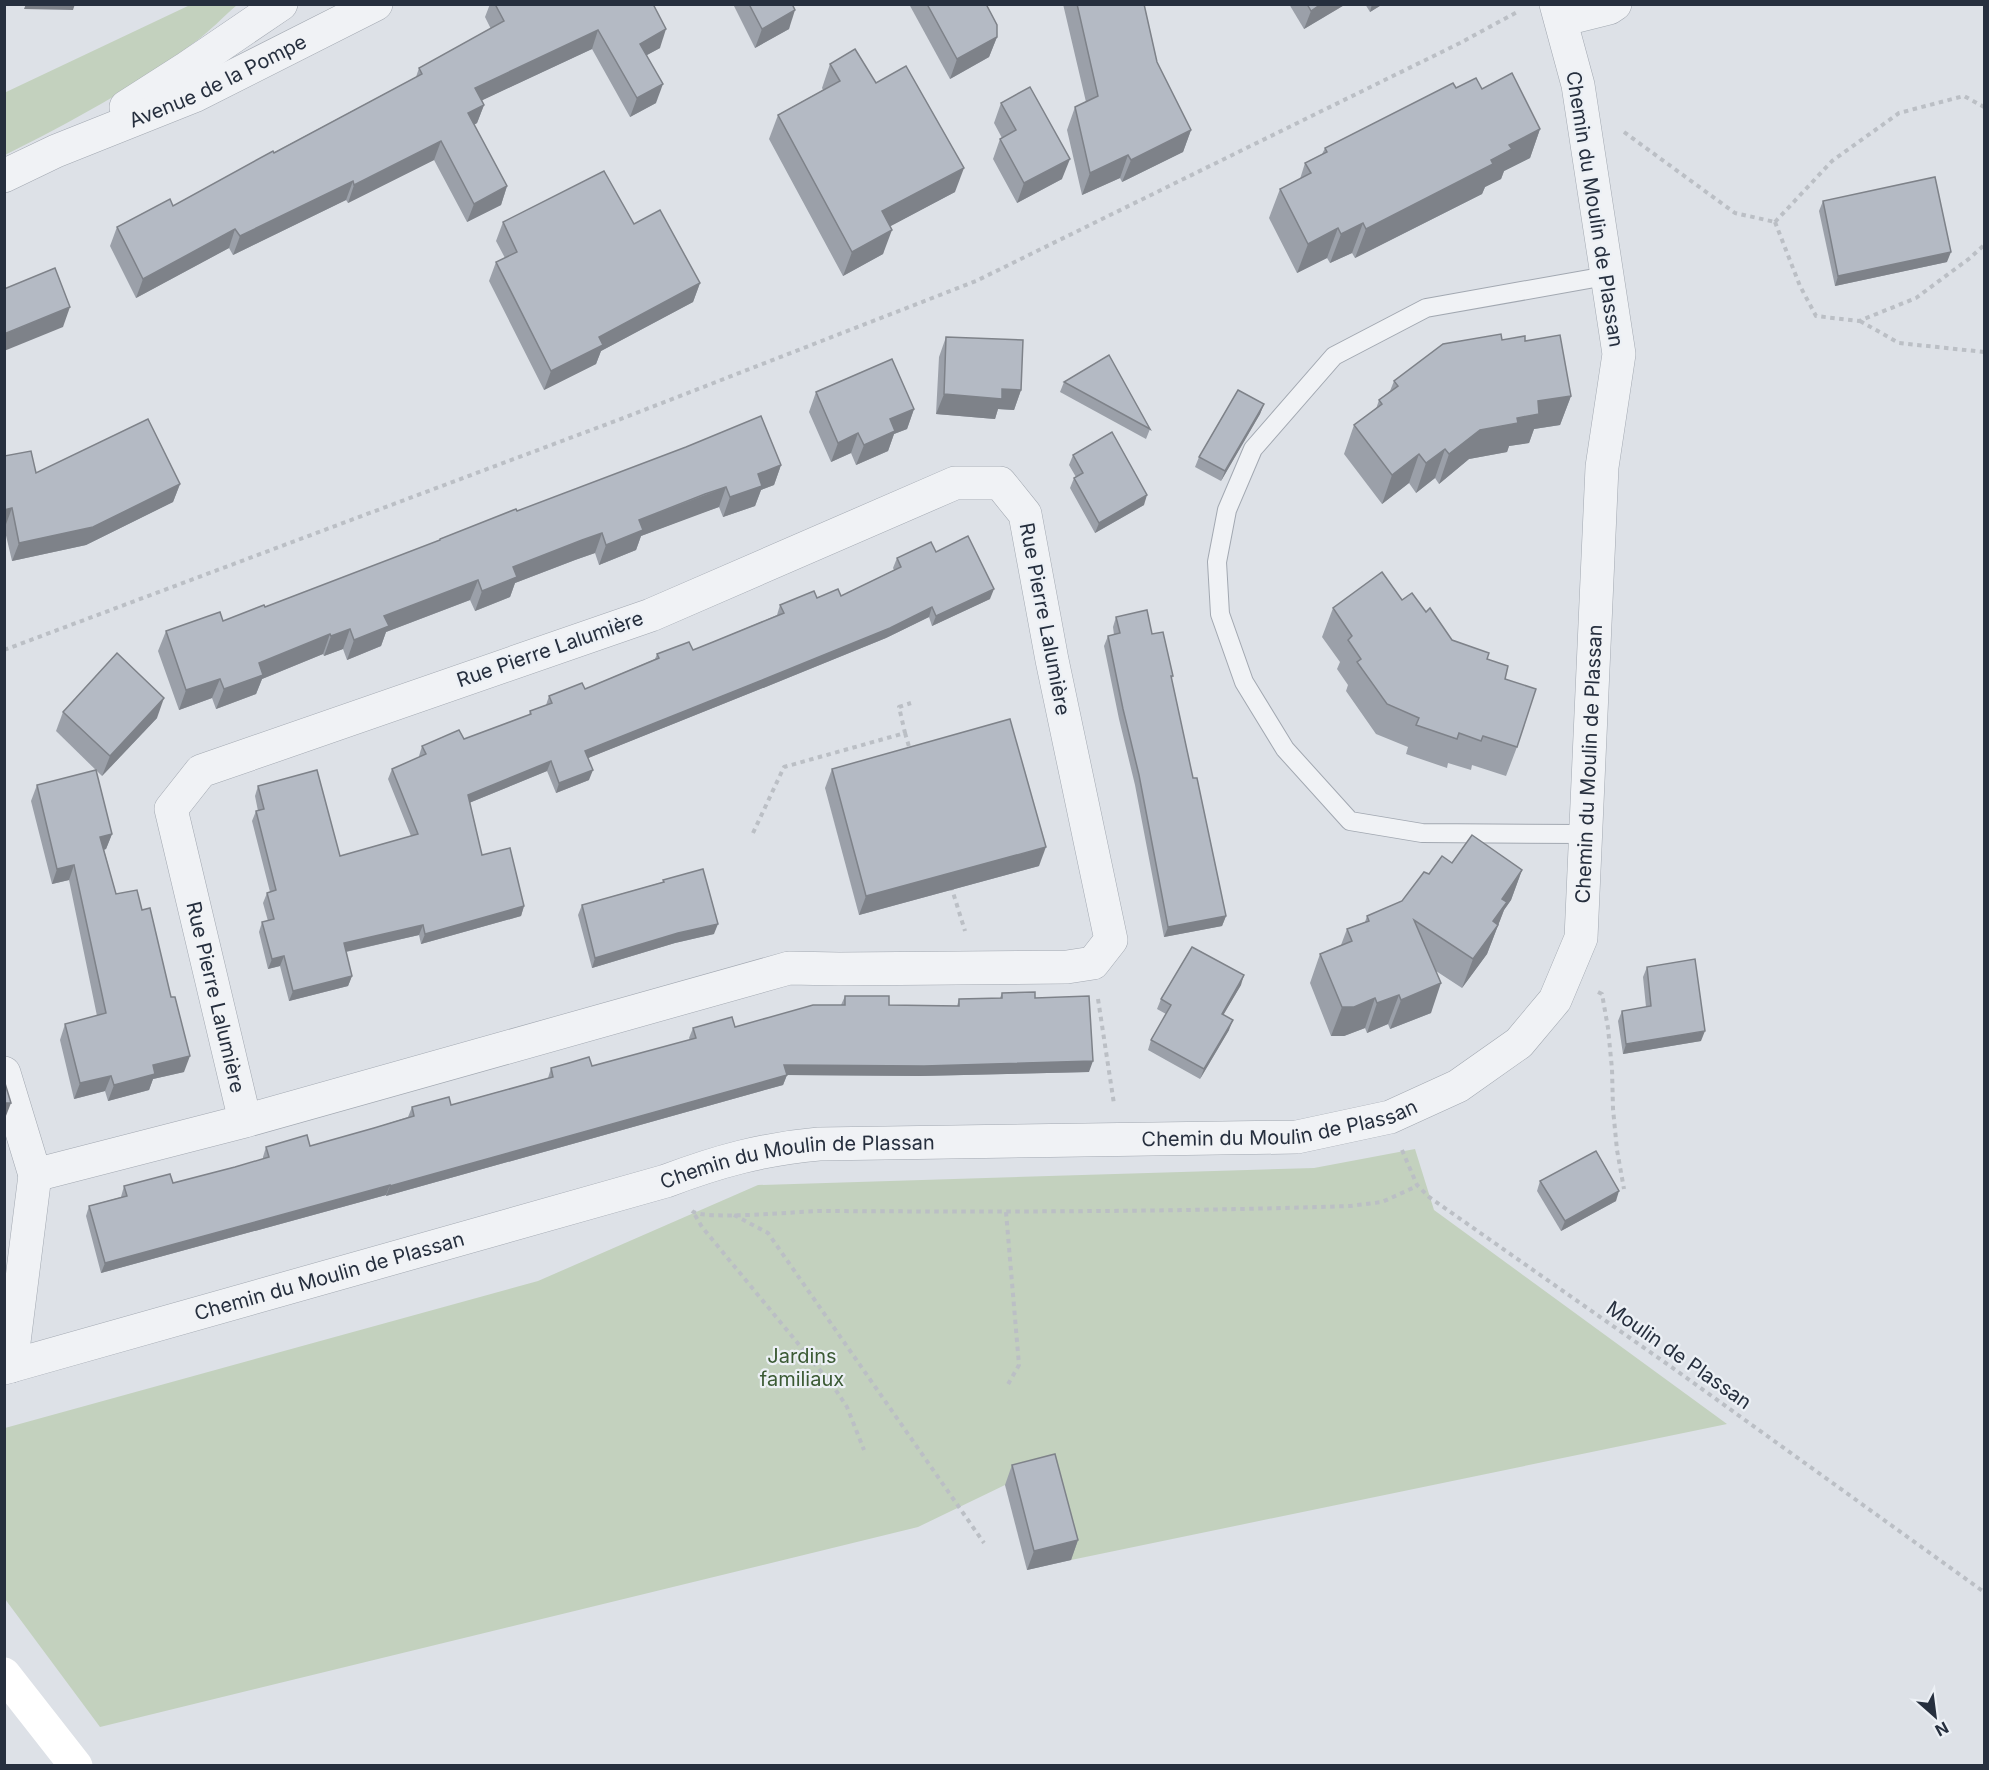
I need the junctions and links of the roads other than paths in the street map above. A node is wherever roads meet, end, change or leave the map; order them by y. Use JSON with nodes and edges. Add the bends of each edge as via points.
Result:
{"nodes":[{"id":1,"x":281,"y":4,"type":"edge"},
{"id":2,"x":376,"y":4,"type":"edge"},
{"id":3,"x":1615,"y":4,"type":"edge"},
{"id":4,"x":1558,"y":12,"type":"edge"},
{"id":5,"x":56,"y":151,"type":"junction"},
{"id":6,"x":4,"y":176,"type":"edge"},
{"id":7,"x":1606,"y":276,"type":"junction"},
{"id":8,"x":1585,"y":834,"type":"junction"},
{"id":9,"x":4,"y":1073,"type":"edge"},
{"id":10,"x":246,"y":1121,"type":"junction"},
{"id":11,"x":35,"y":1175,"type":"junction"},
{"id":12,"x":8,"y":1367,"type":"edge"},
{"id":13,"x":4,"y":1674,"type":"edge"},
{"id":14,"x":76,"y":1766,"type":"edge"}],
"edges":[{"from":1,"to":5,"type":"street","name":"Avenue de la Pompe"},
{"from":2,"to":5,"type":"street","name":"Avenue de la Pompe","via":[[194,96]]},
{"from":3,"to":4,"type":"street","name":"Chemin du Moulin de Plassan","via":[[1609,8]]},
{"from":4,"to":7,"type":"street","name":"Chemin du Moulin de Plassan","via":[[1578,85]]},
{"from":5,"to":6,"type":"street","name":"Avenue de la Pompe"},
{"from":7,"to":8,"type":"street","name":"Chemin du Moulin de Plassan","via":[[1619,354],[1602,467]]},
{"from":7,"to":8,"type":"lane","via":[[1426,308],[1334,356],[1253,449],[1227,510],[1217,562],[1221,614],[1244,682],[1285,748],[1350,821],[1422,833]]},
{"from":8,"to":12,"type":"street","name":"Chemin du Moulin de Plassan","via":[[1581,938],[1555,1000],[1519,1043],[1458,1086],[1390,1117],[1297,1137],[819,1144],[759,1151],[666,1181]]},
{"from":9,"to":11,"type":"street"},
{"from":10,"to":10,"type":"street","name":"Rue Pierre Lalumière","via":[[789,968],[1067,967],[1092,963],[1111,940],[1025,514],[1000,483],[955,483],[651,615],[201,771],[171,809]]},
{"from":10,"to":11,"type":"street","name":"Rue Pierre Lalumière"},
{"from":11,"to":12,"type":"street"},
{"from":13,"to":14,"type":"main road"}]}
